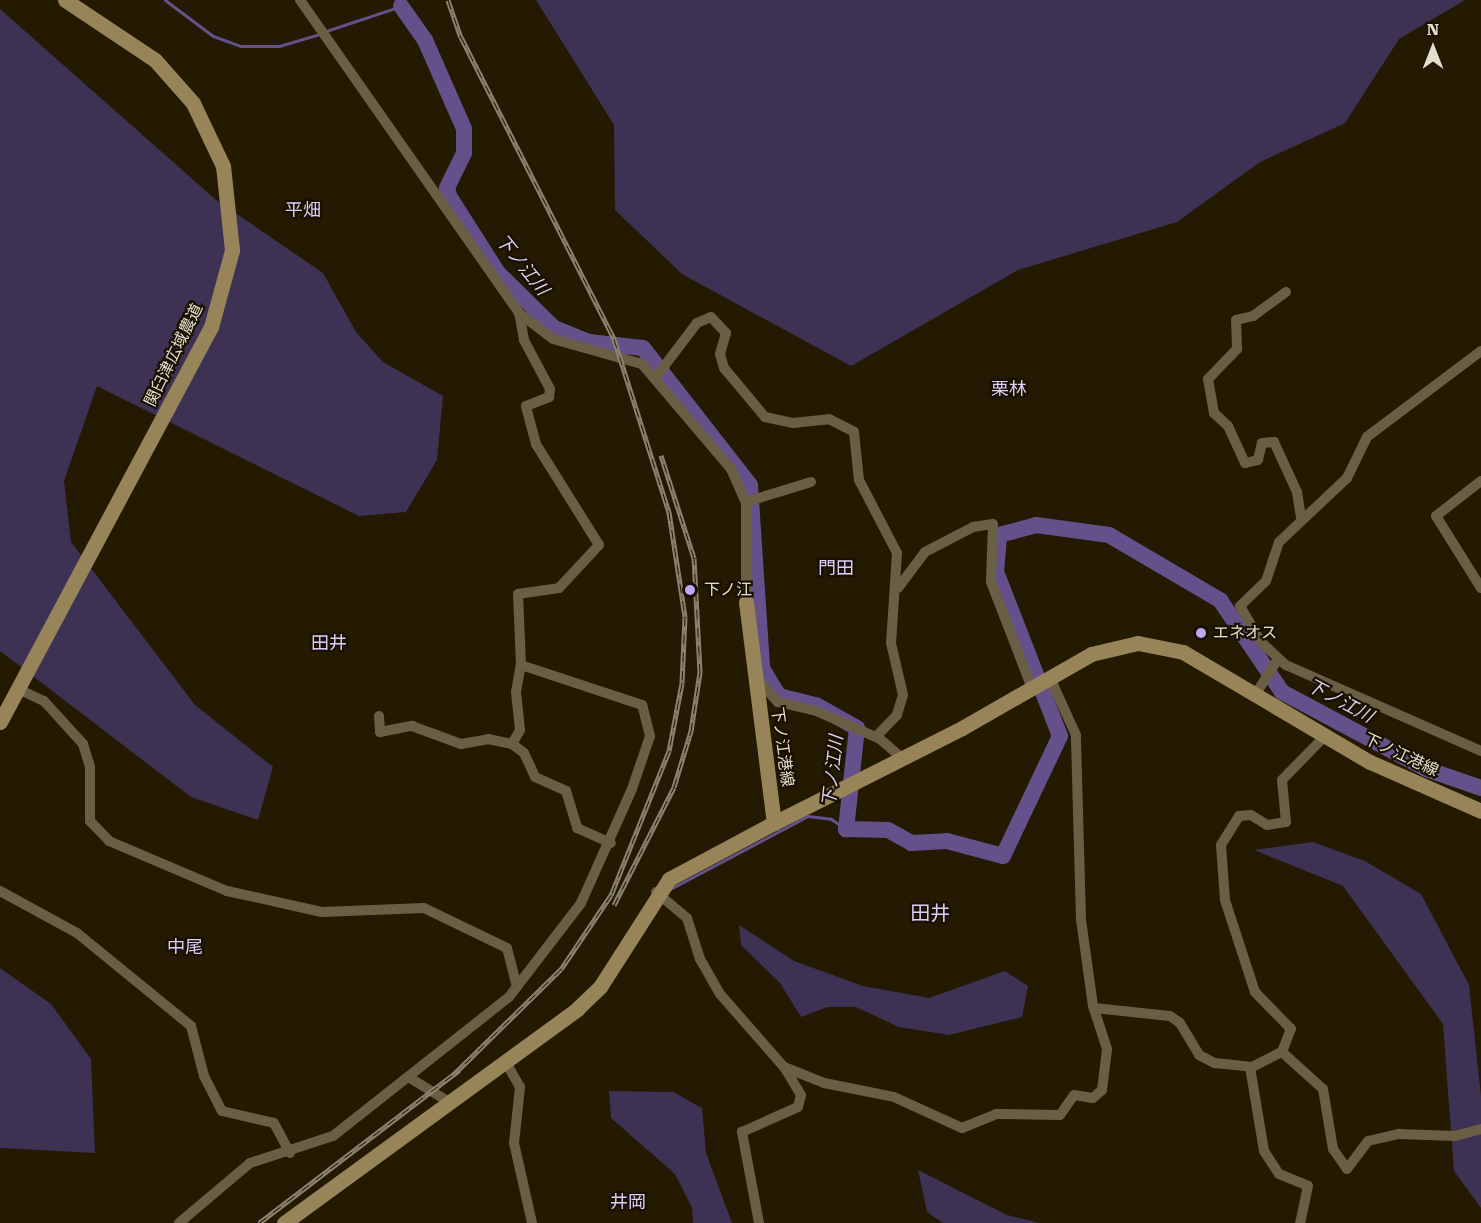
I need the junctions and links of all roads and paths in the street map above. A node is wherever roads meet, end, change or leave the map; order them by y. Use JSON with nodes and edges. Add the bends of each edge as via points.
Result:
{"nodes":[{"id":1,"x":65,"y":0,"type":"edge"},
{"id":2,"x":300,"y":0,"type":"edge"},
{"id":3,"x":1286,"y":292,"type":"dead end"},
{"id":4,"x":519,"y":313,"type":"junction"},
{"id":5,"x":1481,"y":351,"type":"edge"},
{"id":6,"x":660,"y":371,"type":"junction"},
{"id":7,"x":1481,"y":481,"type":"edge"},
{"id":8,"x":811,"y":482,"type":"dead end"},
{"id":9,"x":752,"y":502,"type":"junction"},
{"id":10,"x":1300,"y":517,"type":"junction"},
{"id":11,"x":1481,"y":588,"type":"edge"},
{"id":12,"x":892,"y":599,"type":"junction"},
{"id":13,"x":746,"y":602,"type":"joint"},
{"id":14,"x":1278,"y":661,"type":"junction"},
{"id":15,"x":752,"y":664,"type":"junction"},
{"id":16,"x":521,"y":665,"type":"junction"},
{"id":17,"x":1050,"y":678,"type":"junction"},
{"id":18,"x":1033,"y":688,"type":"junction"},
{"id":19,"x":18,"y":689,"type":"junction"},
{"id":20,"x":1258,"y":689,"type":"junction"},
{"id":21,"x":379,"y":716,"type":"dead end"},
{"id":22,"x":0,"y":722,"type":"edge"},
{"id":23,"x":1325,"y":736,"type":"junction"},
{"id":24,"x":876,"y":737,"type":"junction"},
{"id":25,"x":512,"y":744,"type":"junction"},
{"id":26,"x":1481,"y":751,"type":"edge"},
{"id":27,"x":902,"y":758,"type":"junction"},
{"id":28,"x":1481,"y":811,"type":"edge"},
{"id":29,"x":774,"y":823,"type":"junction"},
{"id":30,"x":611,"y":843,"type":"junction"},
{"id":31,"x":0,"y":891,"type":"edge"},
{"id":32,"x":660,"y":895,"type":"junction"},
{"id":33,"x":517,"y":987,"type":"junction"},
{"id":34,"x":1094,"y":1008,"type":"junction"},
{"id":35,"x":1282,"y":1052,"type":"junction"},
{"id":36,"x":505,"y":1061,"type":"junction"},
{"id":37,"x":784,"y":1067,"type":"junction"},
{"id":38,"x":1250,"y":1067,"type":"junction"},
{"id":39,"x":410,"y":1078,"type":"junction"},
{"id":40,"x":449,"y":1102,"type":"junction"},
{"id":41,"x":1481,"y":1129,"type":"edge"},
{"id":42,"x":290,"y":1153,"type":"junction"},
{"id":43,"x":179,"y":1223,"type":"edge"},
{"id":44,"x":284,"y":1223,"type":"edge"},
{"id":45,"x":532,"y":1223,"type":"edge"},
{"id":46,"x":759,"y":1223,"type":"edge"},
{"id":47,"x":1300,"y":1223,"type":"edge"}],
"edges":[{"from":1,"to":19,"type":"street","name":"関臼津広域農道","via":[[147,54],[193,103],[223,166],[232,250],[207,335]]},
{"from":2,"to":4,"type":"street"},
{"from":3,"to":10,"type":"street","via":[[1253,316],[1236,320],[1237,349],[1208,379],[1214,412],[1228,426],[1245,463],[1258,460],[1262,443],[1274,442],[1297,492]]},
{"from":4,"to":6,"type":"street","via":[[553,339],[625,356]]},
{"from":4,"to":16,"type":"street","via":[[524,340],[550,388],[549,397],[526,406],[536,444],[599,545],[559,588],[518,594]]},
{"from":5,"to":10,"type":"street","via":[[1367,437],[1347,477]]},
{"from":6,"to":9,"type":"street"},
{"from":6,"to":12,"type":"street","via":[[697,323],[711,317],[726,333],[720,354],[724,368],[765,417],[793,423],[829,419],[854,432],[859,480],[896,547]]},
{"from":7,"to":11,"type":"street","via":[[1444,509],[1436,522]]},
{"from":8,"to":9,"type":"street"},
{"from":9,"to":13,"type":"street"},
{"from":10,"to":14,"type":"street","via":[[1279,542],[1262,588],[1240,606]]},
{"from":12,"to":18,"type":"street","via":[[925,552],[973,527],[993,524],[991,582]]},
{"from":12,"to":24,"type":"street","via":[[891,643],[903,695],[897,715]]},
{"from":13,"to":15,"type":"street","name":"下ノ江港線"},
{"from":14,"to":20,"type":"street"},
{"from":14,"to":26,"type":"street","via":[[1326,686]]},
{"from":15,"to":24,"type":"street","via":[[774,700],[814,710],[857,732]]},
{"from":15,"to":29,"type":"street","name":"下ノ江港線"},
{"from":16,"to":25,"type":"street","via":[[516,692],[520,730]]},
{"from":16,"to":30,"type":"street","via":[[569,685],[631,698],[644,710],[648,744]]},
{"from":17,"to":18,"type":"street","name":"下ノ江港線"},
{"from":17,"to":20,"type":"street","name":"下ノ江港線","via":[[1102,650],[1149,643],[1184,652]]},
{"from":17,"to":34,"type":"street","via":[[1076,735],[1081,919]]},
{"from":18,"to":27,"type":"street","name":"下ノ江港線"},
{"from":19,"to":22,"type":"street","name":"関臼津広域農道"},
{"from":19,"to":33,"type":"street","via":[[44,701],[83,744],[90,767],[90,820],[109,841],[219,889],[322,912],[352,914],[420,906],[507,948]]},
{"from":20,"to":23,"type":"street","name":"下ノ江港線"},
{"from":21,"to":25,"type":"street","via":[[380,732],[412,726],[461,744],[488,739]]},
{"from":23,"to":28,"type":"street","name":"下ノ江港線","via":[[1389,772]]},
{"from":23,"to":35,"type":"street","via":[[1282,780],[1286,822],[1267,825],[1251,815],[1239,816],[1221,845],[1225,900],[1255,992],[1291,1029]]},
{"from":24,"to":27,"type":"street"},
{"from":25,"to":30,"type":"street","via":[[525,753],[535,777],[567,793],[578,828]]},
{"from":27,"to":29,"type":"street","name":"下ノ江港線"},
{"from":29,"to":32,"type":"street","via":[[681,870]]},
{"from":30,"to":33,"type":"street","via":[[569,921]]},
{"from":31,"to":42,"type":"street","via":[[77,933],[191,1026],[204,1076],[222,1111],[274,1123]]},
{"from":32,"to":36,"type":"street","via":[[600,987]]},
{"from":32,"to":37,"type":"street","via":[[690,923],[700,959],[720,994]]},
{"from":33,"to":39,"type":"street"},
{"from":34,"to":37,"type":"street","via":[[1107,1049],[1102,1090],[1093,1098],[1074,1095],[1060,1115],[996,1114],[962,1128],[894,1097],[824,1083]]},
{"from":34,"to":38,"type":"street","via":[[1170,1016],[1180,1023],[1199,1055]]},
{"from":35,"to":38,"type":"street"},
{"from":35,"to":41,"type":"street","via":[[1323,1089],[1333,1149],[1347,1169],[1368,1141],[1399,1134],[1455,1136]]},
{"from":36,"to":40,"type":"street"},
{"from":36,"to":45,"type":"street","via":[[520,1087],[514,1143]]},
{"from":37,"to":46,"type":"street","via":[[801,1095],[798,1107],[742,1132]]},
{"from":38,"to":47,"type":"street","via":[[1264,1151],[1279,1174],[1308,1186]]},
{"from":39,"to":40,"type":"street"},
{"from":39,"to":42,"type":"street","via":[[333,1136]]},
{"from":40,"to":44,"type":"street"},
{"from":42,"to":43,"type":"street","via":[[250,1163]]}]}
